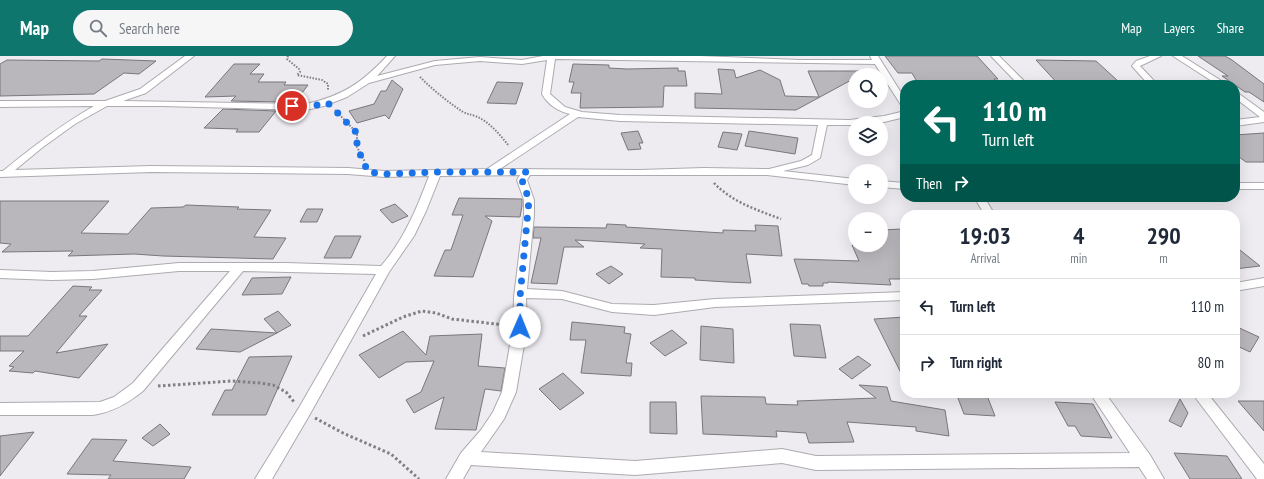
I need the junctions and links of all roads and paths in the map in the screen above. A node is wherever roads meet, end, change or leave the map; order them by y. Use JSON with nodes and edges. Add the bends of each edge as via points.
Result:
{"nodes":[{"id":1,"x":190,"y":56,"type":"edge"},
{"id":2,"x":288,"y":56,"type":"edge"},
{"id":3,"x":391,"y":56,"type":"edge"},
{"id":4,"x":442,"y":56,"type":"edge"},
{"id":5,"x":995,"y":56,"type":"edge"},
{"id":6,"x":1157,"y":56,"type":"edge"},
{"id":7,"x":1177,"y":56,"type":"edge"},
{"id":8,"x":552,"y":57,"type":"edge"},
{"id":9,"x":876,"y":59,"type":"edge"},
{"id":10,"x":435,"y":63,"type":"junction"},
{"id":11,"x":403,"y":72,"type":"junction"},
{"id":12,"x":1019,"y":80,"type":"edge"},
{"id":13,"x":1149,"y":80,"type":"edge"},
{"id":14,"x":1216,"y":80,"type":"edge"},
{"id":15,"x":367,"y":81,"type":"junction"},
{"id":16,"x":900,"y":97,"type":"edge"},
{"id":17,"x":1240,"y":98,"type":"edge"},
{"id":18,"x":328,"y":103,"type":"junction"},
{"id":19,"x":0,"y":104,"type":"edge"},
{"id":20,"x":104,"y":104,"type":"junction"},
{"id":21,"x":576,"y":114,"type":"junction"},
{"id":22,"x":900,"y":115,"type":"edge"},
{"id":23,"x":1264,"y":117,"type":"edge"},
{"id":24,"x":1240,"y":122,"type":"edge"},
{"id":25,"x":823,"y":123,"type":"junction"},
{"id":26,"x":515,"y":155,"type":"junction"},
{"id":27,"x":704,"y":171,"type":"junction"},
{"id":28,"x":368,"y":172,"type":"junction"},
{"id":29,"x":436,"y":172,"type":"junction"},
{"id":30,"x":489,"y":172,"type":"junction"},
{"id":31,"x":527,"y":172,"type":"junction"},
{"id":32,"x":767,"y":172,"type":"junction"},
{"id":33,"x":3,"y":174,"type":"edge"},
{"id":34,"x":848,"y":182,"type":"edge"},
{"id":35,"x":888,"y":185,"type":"edge"},
{"id":36,"x":900,"y":186,"type":"edge"},
{"id":37,"x":1240,"y":186,"type":"edge"},
{"id":38,"x":1264,"y":186,"type":"edge"},
{"id":39,"x":781,"y":219,"type":"dead end"},
{"id":40,"x":240,"y":267,"type":"junction"},
{"id":41,"x":384,"y":270,"type":"junction"},
{"id":42,"x":0,"y":274,"type":"edge"},
{"id":43,"x":1264,"y":282,"type":"edge"},
{"id":44,"x":1240,"y":286,"type":"edge"},
{"id":45,"x":521,"y":293,"type":"junction"},
{"id":46,"x":900,"y":296,"type":"edge"},
{"id":47,"x":520,"y":327,"type":"junction"},
{"id":48,"x":342,"y":346,"type":"junction"},
{"id":49,"x":138,"y":387,"type":"junction"},
{"id":50,"x":1101,"y":398,"type":"edge"},
{"id":51,"x":1203,"y":398,"type":"edge"},
{"id":52,"x":0,"y":409,"type":"edge"},
{"id":53,"x":305,"y":410,"type":"junction"},
{"id":54,"x":467,"y":458,"type":"junction"},
{"id":55,"x":1144,"y":460,"type":"junction"},
{"id":56,"x":639,"y":474,"type":"edge"},
{"id":57,"x":1264,"y":476,"type":"edge"},
{"id":58,"x":263,"y":479,"type":"edge"},
{"id":59,"x":419,"y":479,"type":"edge"},
{"id":60,"x":454,"y":479,"type":"edge"},
{"id":61,"x":1156,"y":479,"type":"edge"}],
"edges":[{"from":1,"to":20,"type":"street","via":[[143,91]]},
{"from":2,"to":18,"type":"path","via":[[287,59],[299,69],[297,75],[322,80],[328,84]]},
{"from":3,"to":15,"type":"street"},
{"from":4,"to":10,"type":"street"},
{"from":5,"to":12,"type":"street"},
{"from":6,"to":13,"type":"street","via":[[1136,66]]},
{"from":7,"to":14,"type":"street"},
{"from":8,"to":9,"type":"street","via":[[799,62]]},
{"from":8,"to":10,"type":"street","via":[[522,62],[480,59]]},
{"from":8,"to":21,"type":"street","via":[[546,94],[562,110]]},
{"from":9,"to":16,"type":"street"},
{"from":10,"to":11,"type":"street"},
{"from":11,"to":15,"type":"street"},
{"from":11,"to":26,"type":"path","via":[[418,76],[462,111],[495,129]]},
{"from":15,"to":18,"type":"street","via":[[357,90]]},
{"from":17,"to":23,"type":"street"},
{"from":18,"to":20,"type":"street","via":[[306,107]]},
{"from":18,"to":28,"type":"path","via":[[357,133],[357,147]]},
{"from":19,"to":20,"type":"street"},
{"from":20,"to":33,"type":"street","via":[[72,122]]},
{"from":21,"to":25,"type":"street","via":[[620,118]]},
{"from":21,"to":26,"type":"street"},
{"from":22,"to":25,"type":"street","via":[[849,123]]},
{"from":23,"to":24,"type":"street","via":[[1263,120]]},
{"from":25,"to":32,"type":"street","via":[[817,156],[804,163]]},
{"from":26,"to":30,"type":"street"},
{"from":27,"to":31,"type":"street"},
{"from":27,"to":32,"type":"street"},
{"from":27,"to":39,"type":"path","via":[[720,190],[731,198]]},
{"from":28,"to":29,"type":"street"},
{"from":28,"to":33,"type":"street","via":[[151,169]]},
{"from":29,"to":30,"type":"street"},
{"from":29,"to":41,"type":"street","via":[[422,210],[394,259]]},
{"from":30,"to":31,"type":"street"},
{"from":31,"to":45,"type":"street","via":[[522,180],[529,200]]},
{"from":32,"to":34,"type":"street"},
{"from":35,"to":36,"type":"street"},
{"from":37,"to":38,"type":"street"},
{"from":40,"to":41,"type":"street"},
{"from":40,"to":42,"type":"street","via":[[179,267],[93,275]]},
{"from":40,"to":49,"type":"street"},
{"from":41,"to":48,"type":"street"},
{"from":43,"to":44,"type":"street"},
{"from":45,"to":46,"type":"street","via":[[562,295],[612,308],[654,310],[715,303]]},
{"from":45,"to":47,"type":"street"},
{"from":47,"to":48,"type":"path","via":[[452,319],[422,311],[403,317]]},
{"from":47,"to":54,"type":"street","via":[[509,392],[499,415]]},
{"from":48,"to":53,"type":"street"},
{"from":49,"to":52,"type":"street","via":[[119,401],[101,408]]},
{"from":49,"to":53,"type":"path","via":[[232,381],[273,385],[286,392]]},
{"from":50,"to":55,"type":"street"},
{"from":51,"to":57,"type":"street"},
{"from":53,"to":58,"type":"street"},
{"from":53,"to":59,"type":"path","via":[[316,419],[391,454]]},
{"from":54,"to":56,"type":"street"},
{"from":54,"to":60,"type":"street"},
{"from":55,"to":56,"type":"street","via":[[816,463],[782,456]]},
{"from":55,"to":61,"type":"street"}]}
